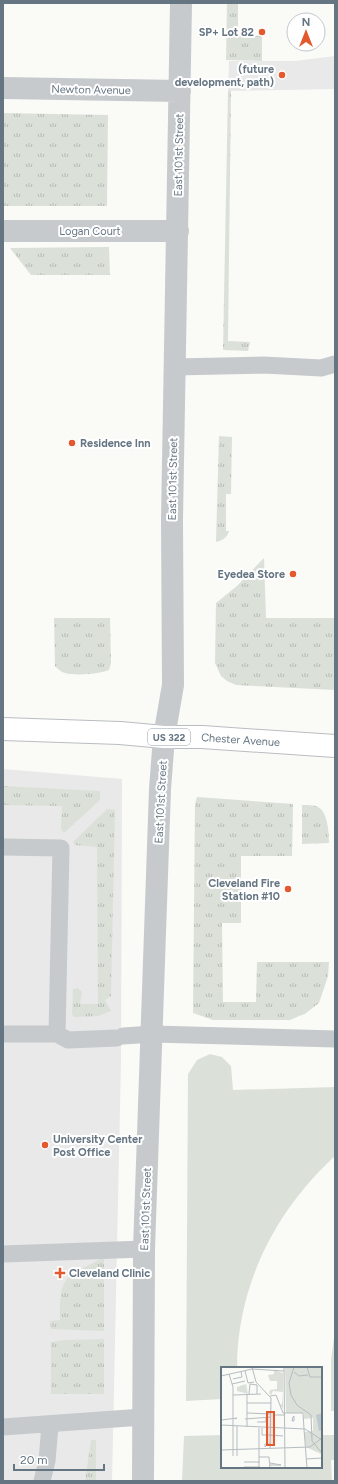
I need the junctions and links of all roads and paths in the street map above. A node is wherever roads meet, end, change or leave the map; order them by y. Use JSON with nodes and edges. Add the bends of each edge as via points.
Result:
{"nodes":[{"id":1,"x":181,"y":3,"type":"edge"},
{"id":2,"x":3,"y":88,"type":"edge"},
{"id":3,"x":180,"y":91,"type":"junction"},
{"id":4,"x":3,"y":231,"type":"edge"},
{"id":5,"x":178,"y":231,"type":"junction"},
{"id":6,"x":335,"y":364,"type":"edge"},
{"id":7,"x":175,"y":367,"type":"junction"},
{"id":8,"x":3,"y":729,"type":"edge"},
{"id":9,"x":164,"y":737,"type":"junction"},
{"id":10,"x":335,"y":746,"type":"edge"},
{"id":11,"x":3,"y":847,"type":"edge"},
{"id":12,"x":3,"y":1034,"type":"edge"},
{"id":13,"x":57,"y":1034,"type":"junction"},
{"id":14,"x":153,"y":1034,"type":"junction"},
{"id":15,"x":335,"y":1039,"type":"edge"},
{"id":16,"x":144,"y":1249,"type":"junction"},
{"id":17,"x":3,"y":1254,"type":"edge"},
{"id":18,"x":143,"y":1417,"type":"junction"},
{"id":19,"x":50,"y":1425,"type":"junction"},
{"id":20,"x":3,"y":1427,"type":"edge"},
{"id":21,"x":42,"y":1481,"type":"edge"},
{"id":22,"x":143,"y":1481,"type":"edge"}],
"edges":[{"from":1,"to":3,"type":"street","name":"East 101st Street"},
{"from":2,"to":3,"type":"street","name":"Newton Avenue"},
{"from":3,"to":5,"type":"street","name":"East 101st Street"},
{"from":4,"to":5,"type":"street","name":"Logan Court"},
{"from":5,"to":7,"type":"street","name":"East 101st Street"},
{"from":6,"to":7,"type":"lane","via":[[321,368],[264,365]]},
{"from":7,"to":9,"type":"street","name":"East 101st Street","via":[[172,520],[173,684]]},
{"from":8,"to":9,"type":"main road","name":"Chester Avenue","number":"US 322"},
{"from":9,"to":10,"type":"main road","name":"Chester Avenue","number":"US 322"},
{"from":9,"to":14,"type":"street","name":"East 101st Street","via":[[160,789]]},
{"from":11,"to":13,"type":"lane","via":[[62,848]]},
{"from":12,"to":13,"type":"lane"},
{"from":13,"to":14,"type":"lane","via":[[68,1040]]},
{"from":14,"to":15,"type":"lane"},
{"from":14,"to":16,"type":"street","name":"East 101st Street"},
{"from":16,"to":17,"type":"lane"},
{"from":16,"to":18,"type":"street","name":"East 101st Street"},
{"from":18,"to":19,"type":"lane"},
{"from":18,"to":22,"type":"street","name":"East 101st Street"},
{"from":19,"to":20,"type":"lane"},
{"from":19,"to":21,"type":"lane","via":[[48,1455]]}]}
